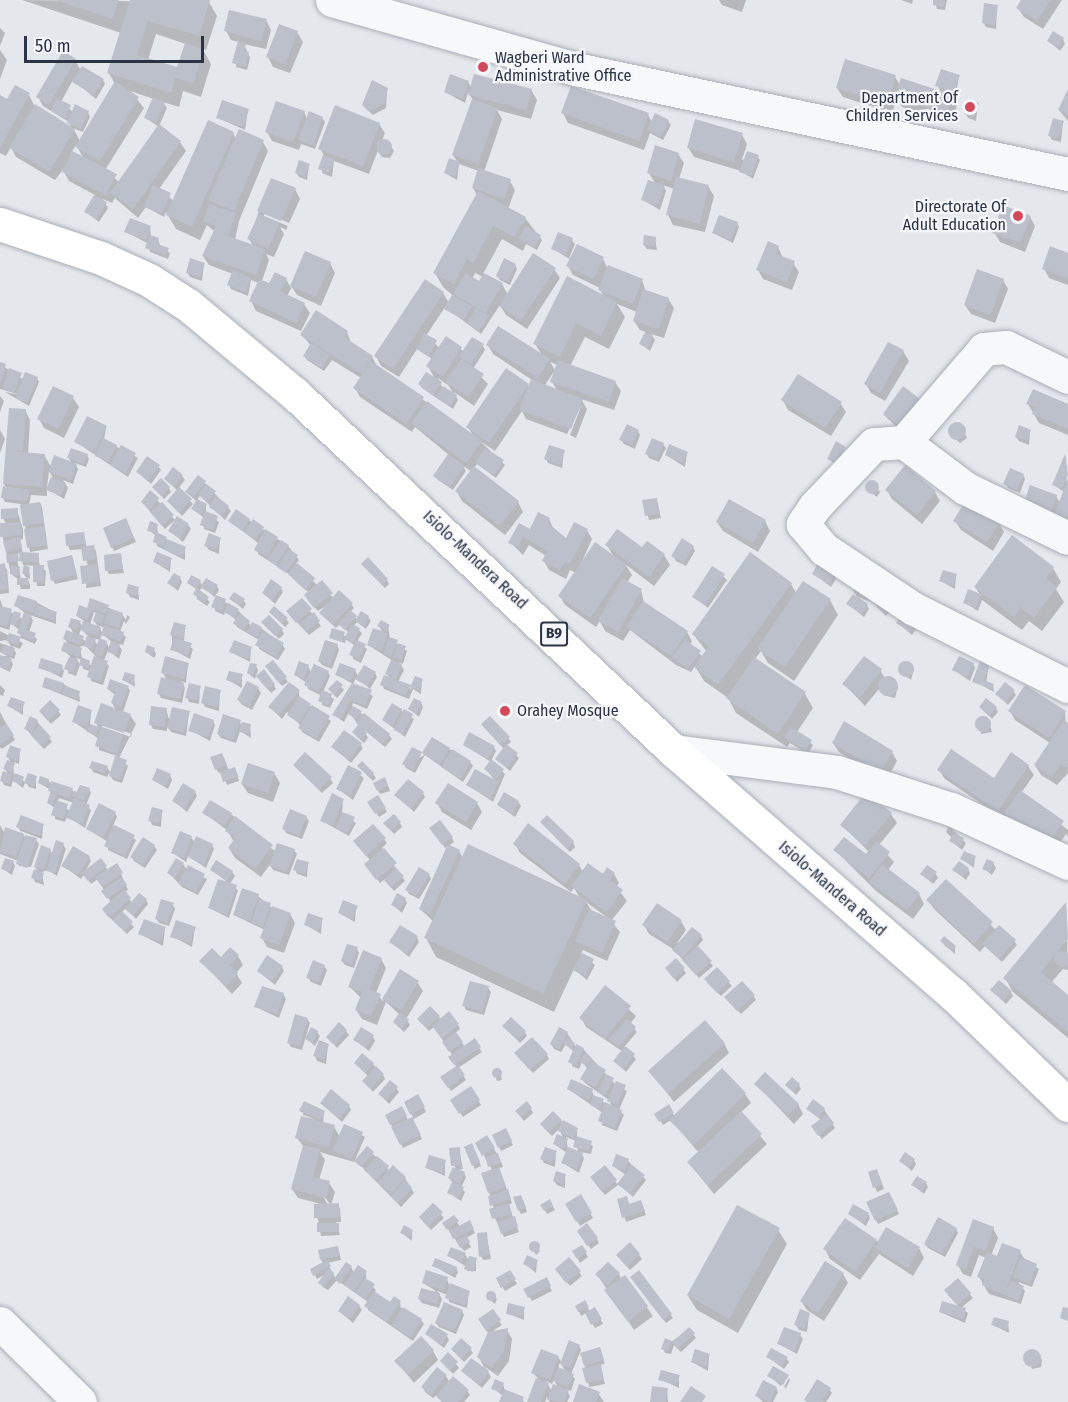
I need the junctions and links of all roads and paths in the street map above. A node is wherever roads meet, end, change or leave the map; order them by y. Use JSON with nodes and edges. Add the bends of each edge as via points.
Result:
{"nodes":[{"id":1,"x":332,"y":0,"type":"edge"},
{"id":2,"x":1068,"y":174,"type":"edge"},
{"id":3,"x":0,"y":224,"type":"edge"},
{"id":4,"x":1068,"y":377,"type":"edge"},
{"id":5,"x":904,"y":442,"type":"junction"},
{"id":6,"x":1068,"y":538,"type":"edge"},
{"id":7,"x":1068,"y":686,"type":"edge"},
{"id":8,"x":674,"y":751,"type":"junction"},
{"id":9,"x":1068,"y":863,"type":"edge"},
{"id":10,"x":1068,"y":1105,"type":"edge"},
{"id":11,"x":0,"y":1323,"type":"edge"},
{"id":12,"x":80,"y":1402,"type":"edge"}],
"edges":[{"from":1,"to":2,"type":"street","via":[[576,69]]},
{"from":3,"to":8,"type":"highway","name":"Isiolo-Mandera Road","number":"B9","via":[[101,258],[149,280],[188,305],[304,402]]},
{"from":4,"to":5,"type":"street","via":[[1006,347],[984,349]]},
{"from":5,"to":6,"type":"street","via":[[965,488]]},
{"from":5,"to":7,"type":"street","via":[[874,444],[803,524],[825,549],[914,609]]},
{"from":8,"to":9,"type":"street","via":[[837,772],[951,809]]},
{"from":8,"to":10,"type":"highway","name":"Isiolo-Mandera Road","number":"B9","via":[[953,994]]},
{"from":11,"to":12,"type":"street"}]}
